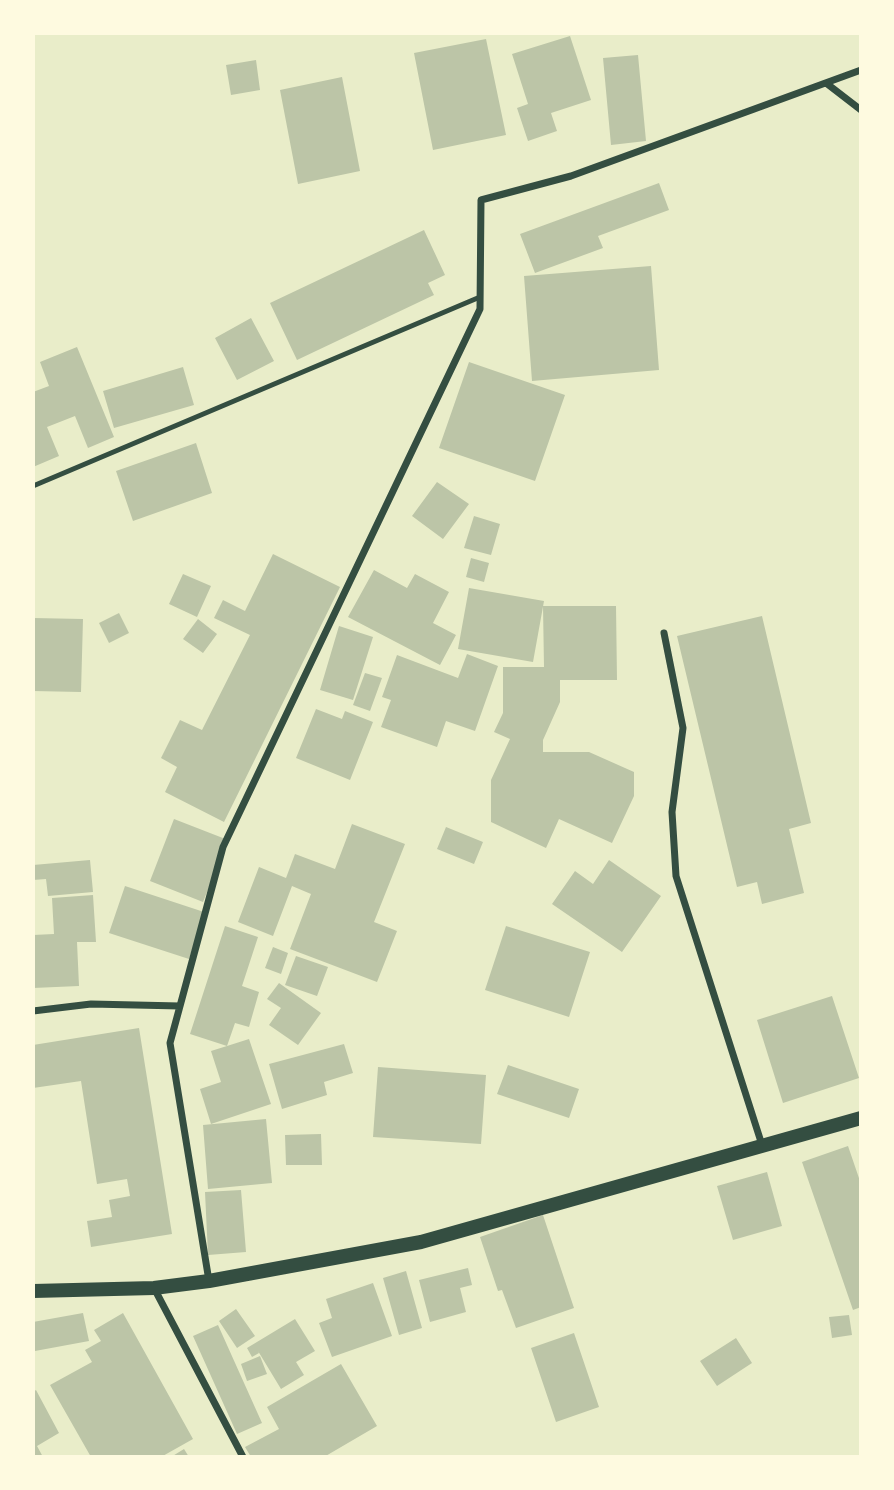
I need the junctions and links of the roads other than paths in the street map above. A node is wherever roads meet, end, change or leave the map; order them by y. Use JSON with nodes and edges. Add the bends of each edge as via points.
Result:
{"nodes":[{"id":1,"x":861,"y":70,"type":"edge"},
{"id":2,"x":826,"y":83,"type":"junction"},
{"id":3,"x":861,"y":110,"type":"edge"},
{"id":4,"x":480,"y":297,"type":"junction"},
{"id":5,"x":33,"y":486,"type":"edge"},
{"id":6,"x":664,"y":633,"type":"dead end"},
{"id":7,"x":180,"y":1006,"type":"junction"},
{"id":8,"x":33,"y":1011,"type":"edge"},
{"id":9,"x":861,"y":1118,"type":"edge"},
{"id":10,"x":763,"y":1146,"type":"junction"},
{"id":11,"x":209,"y":1281,"type":"junction"},
{"id":12,"x":154,"y":1287,"type":"junction"},
{"id":13,"x":33,"y":1292,"type":"edge"},
{"id":14,"x":243,"y":1457,"type":"edge"}],
"edges":[{"from":1,"to":2,"type":"street"},
{"from":2,"to":3,"type":"street"},
{"from":2,"to":4,"type":"street","via":[[571,176],[481,200]]},
{"from":4,"to":5,"type":"lane"},
{"from":4,"to":7,"type":"street","via":[[480,309],[223,847]]},
{"from":6,"to":10,"type":"street","via":[[683,728],[672,812],[676,876]]},
{"from":7,"to":8,"type":"street","via":[[90,1004]]},
{"from":7,"to":11,"type":"street","via":[[170,1043]]},
{"from":9,"to":10,"type":"main road"},
{"from":10,"to":11,"type":"main road","via":[[421,1242]]},
{"from":11,"to":12,"type":"main road"},
{"from":12,"to":13,"type":"main road"},
{"from":12,"to":14,"type":"street"}]}
